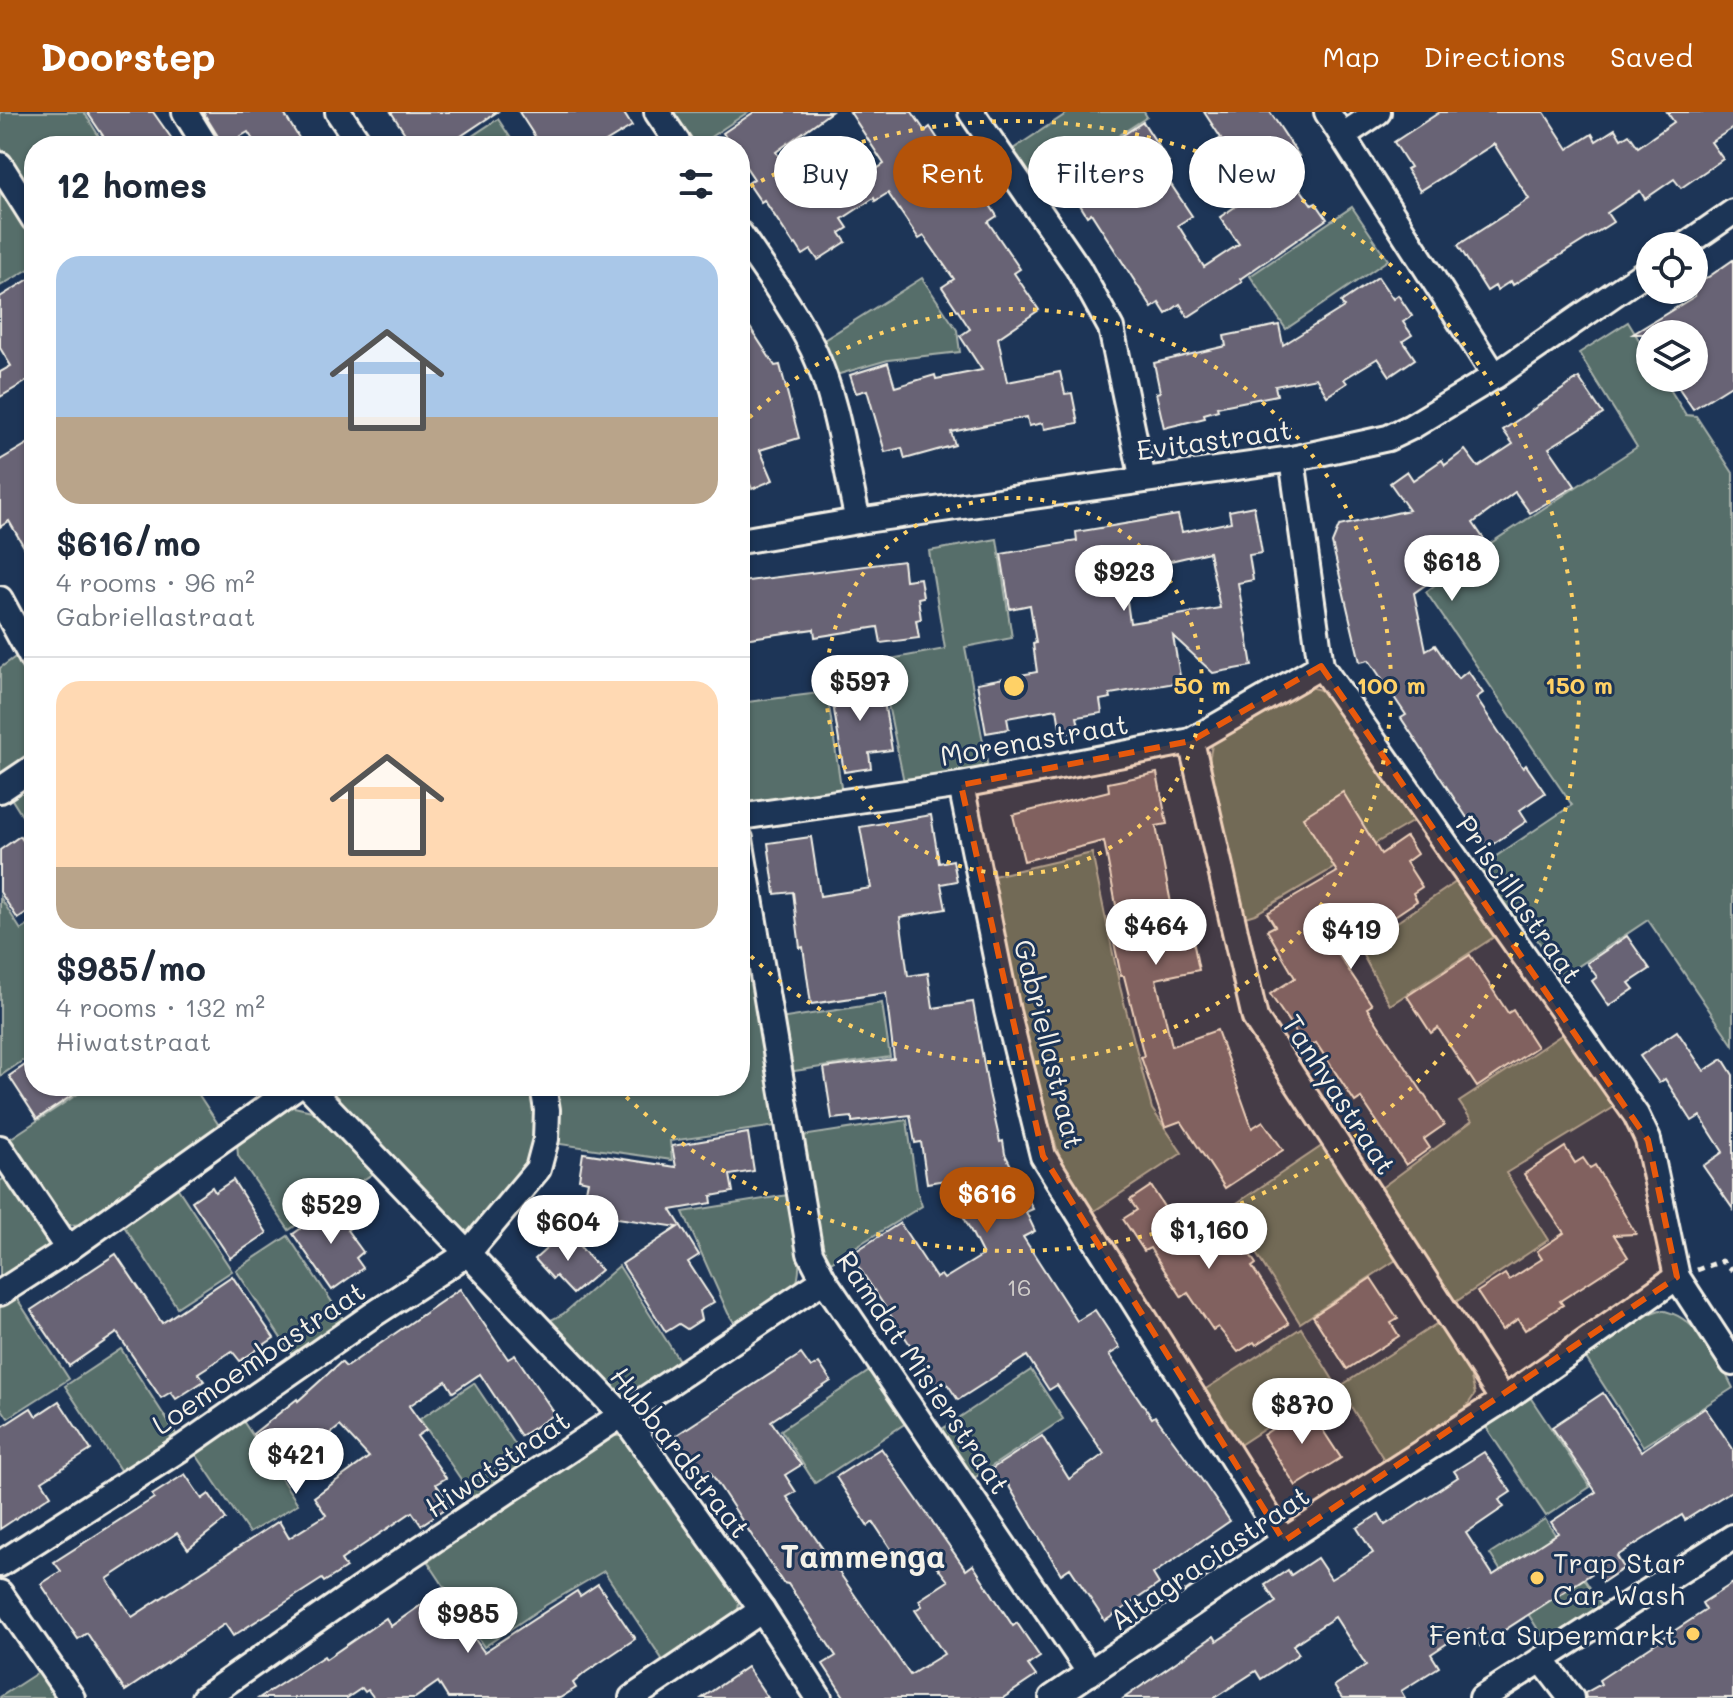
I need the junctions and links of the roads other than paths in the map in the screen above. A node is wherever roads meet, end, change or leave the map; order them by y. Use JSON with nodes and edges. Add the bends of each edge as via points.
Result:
{"nodes":[{"id":1,"x":185,"y":112,"type":"edge"},
{"id":2,"x":338,"y":112,"type":"edge"},
{"id":3,"x":657,"y":112,"type":"edge"},
{"id":4,"x":971,"y":112,"type":"edge"},
{"id":5,"x":1327,"y":112,"type":"edge"},
{"id":6,"x":1378,"y":112,"type":"edge"},
{"id":7,"x":200,"y":136,"type":"edge"},
{"id":8,"x":354,"y":136,"type":"edge"},
{"id":9,"x":673,"y":136,"type":"edge"},
{"id":10,"x":1342,"y":136,"type":"junction"},
{"id":11,"x":0,"y":165,"type":"edge"},
{"id":12,"x":24,"y":203,"type":"edge"},
{"id":13,"x":1733,"y":212,"type":"edge"},
{"id":14,"x":1704,"y":232,"type":"edge"},
{"id":15,"x":750,"y":249,"type":"edge"},
{"id":16,"x":1636,"y":279,"type":"edge"},
{"id":17,"x":1495,"y":376,"type":"junction"},
{"id":18,"x":1292,"y":459,"type":"junction"},
{"id":19,"x":1143,"y":480,"type":"junction"},
{"id":20,"x":858,"y":521,"type":"junction"},
{"id":21,"x":750,"y":539,"type":"edge"},
{"id":22,"x":0,"y":599,"type":"edge"},
{"id":23,"x":24,"y":643,"type":"edge"},
{"id":24,"x":1321,"y":666,"type":"junction"},
{"id":25,"x":1191,"y":741,"type":"junction"},
{"id":26,"x":24,"y":774,"type":"edge"},
{"id":27,"x":961,"y":785,"type":"junction"},
{"id":28,"x":0,"y":790,"type":"edge"},
{"id":29,"x":750,"y":816,"type":"edge"},
{"id":30,"x":750,"y":898,"type":"edge"},
{"id":31,"x":283,"y":1096,"type":"edge"},
{"id":32,"x":318,"y":1096,"type":"edge"},
{"id":33,"x":545,"y":1096,"type":"edge"},
{"id":34,"x":0,"y":1148,"type":"edge"},
{"id":35,"x":68,"y":1249,"type":"junction"},
{"id":36,"x":468,"y":1253,"type":"junction"},
{"id":37,"x":1677,"y":1277,"type":"junction"},
{"id":38,"x":824,"y":1280,"type":"junction"},
{"id":39,"x":0,"y":1293,"type":"edge"},
{"id":40,"x":1733,"y":1363,"type":"edge"},
{"id":41,"x":1503,"y":1400,"type":"junction"},
{"id":42,"x":623,"y":1416,"type":"junction"},
{"id":43,"x":1733,"y":1537,"type":"edge"},
{"id":44,"x":1284,"y":1541,"type":"junction"},
{"id":45,"x":0,"y":1564,"type":"edge"},
{"id":46,"x":0,"y":1593,"type":"edge"},
{"id":47,"x":762,"y":1610,"type":"junction"},
{"id":48,"x":1542,"y":1660,"type":"junction"},
{"id":49,"x":1090,"y":1673,"type":"junction"},
{"id":50,"x":72,"y":1698,"type":"edge"},
{"id":51,"x":204,"y":1698,"type":"edge"},
{"id":52,"x":632,"y":1698,"type":"edge"},
{"id":53,"x":819,"y":1698,"type":"edge"},
{"id":54,"x":1052,"y":1698,"type":"edge"},
{"id":55,"x":1482,"y":1698,"type":"edge"},
{"id":56,"x":1571,"y":1698,"type":"edge"}],
"edges":[{"from":1,"to":7,"type":"street"},
{"from":2,"to":8,"type":"street"},
{"from":3,"to":9,"type":"street"},
{"from":4,"to":19,"type":"street","via":[[1078,268],[1111,328]]},
{"from":5,"to":10,"type":"street"},
{"from":6,"to":10,"type":"street"},
{"from":10,"to":17,"type":"street"},
{"from":11,"to":12,"type":"street"},
{"from":13,"to":14,"type":"street"},
{"from":15,"to":20,"type":"street","via":[[813,349],[828,388]]},
{"from":16,"to":17,"type":"street","name":"Evitastraat"},
{"from":17,"to":18,"type":"street","name":"Evitastraat","via":[[1388,438]]},
{"from":18,"to":19,"type":"street","name":"Evitastraat"},
{"from":18,"to":24,"type":"street","name":"Priscillastraat"},
{"from":19,"to":20,"type":"street","name":"Evitastraat"},
{"from":20,"to":21,"type":"street","name":"Evitastraat"},
{"from":22,"to":23,"type":"street"},
{"from":24,"to":25,"type":"street","name":"Morenastraat"},
{"from":24,"to":37,"type":"street","name":"Priscillastraat","via":[[1636,1115],[1648,1140]]},
{"from":25,"to":27,"type":"street","name":"Morenastraat"},
{"from":25,"to":41,"type":"street","name":"Tanhyastraat","via":[[1255,1018]]},
{"from":26,"to":28,"type":"street"},
{"from":27,"to":29,"type":"street","name":"Morenastraat"},
{"from":27,"to":44,"type":"street","name":"Gabriellastraat","via":[[1043,1156]]},
{"from":30,"to":38,"type":"street","name":"Ramdat Misierstraat","via":[[810,1253]]},
{"from":31,"to":35,"type":"street"},
{"from":32,"to":36,"type":"street","name":"Hubbardstraat"},
{"from":33,"to":36,"type":"street","name":"Loemoembastraat","via":[[546,1139],[538,1169]]},
{"from":34,"to":35,"type":"street"},
{"from":35,"to":39,"type":"street"},
{"from":36,"to":42,"type":"street","name":"Hubbardstraat"},
{"from":36,"to":45,"type":"street","name":"Loemoembastraat"},
{"from":37,"to":40,"type":"street","name":"Priscillastraat"},
{"from":37,"to":41,"type":"street","name":"Altagraciastraat"},
{"from":38,"to":42,"type":"street","name":"Hiwatstraat"},
{"from":38,"to":49,"type":"street","name":"Ramdat Misierstraat"},
{"from":41,"to":44,"type":"street","name":"Altagraciastraat"},
{"from":42,"to":47,"type":"street","name":"Hubbardstraat"},
{"from":42,"to":51,"type":"street","name":"Hiwatstraat"},
{"from":43,"to":48,"type":"street"},
{"from":44,"to":49,"type":"street","name":"Altagraciastraat"},
{"from":46,"to":50,"type":"street"},
{"from":47,"to":52,"type":"street"},
{"from":47,"to":53,"type":"street","name":"Hubbardstraat"},
{"from":48,"to":55,"type":"street"},
{"from":48,"to":56,"type":"street"},
{"from":49,"to":54,"type":"street","name":"Altagraciastraat"}]}
